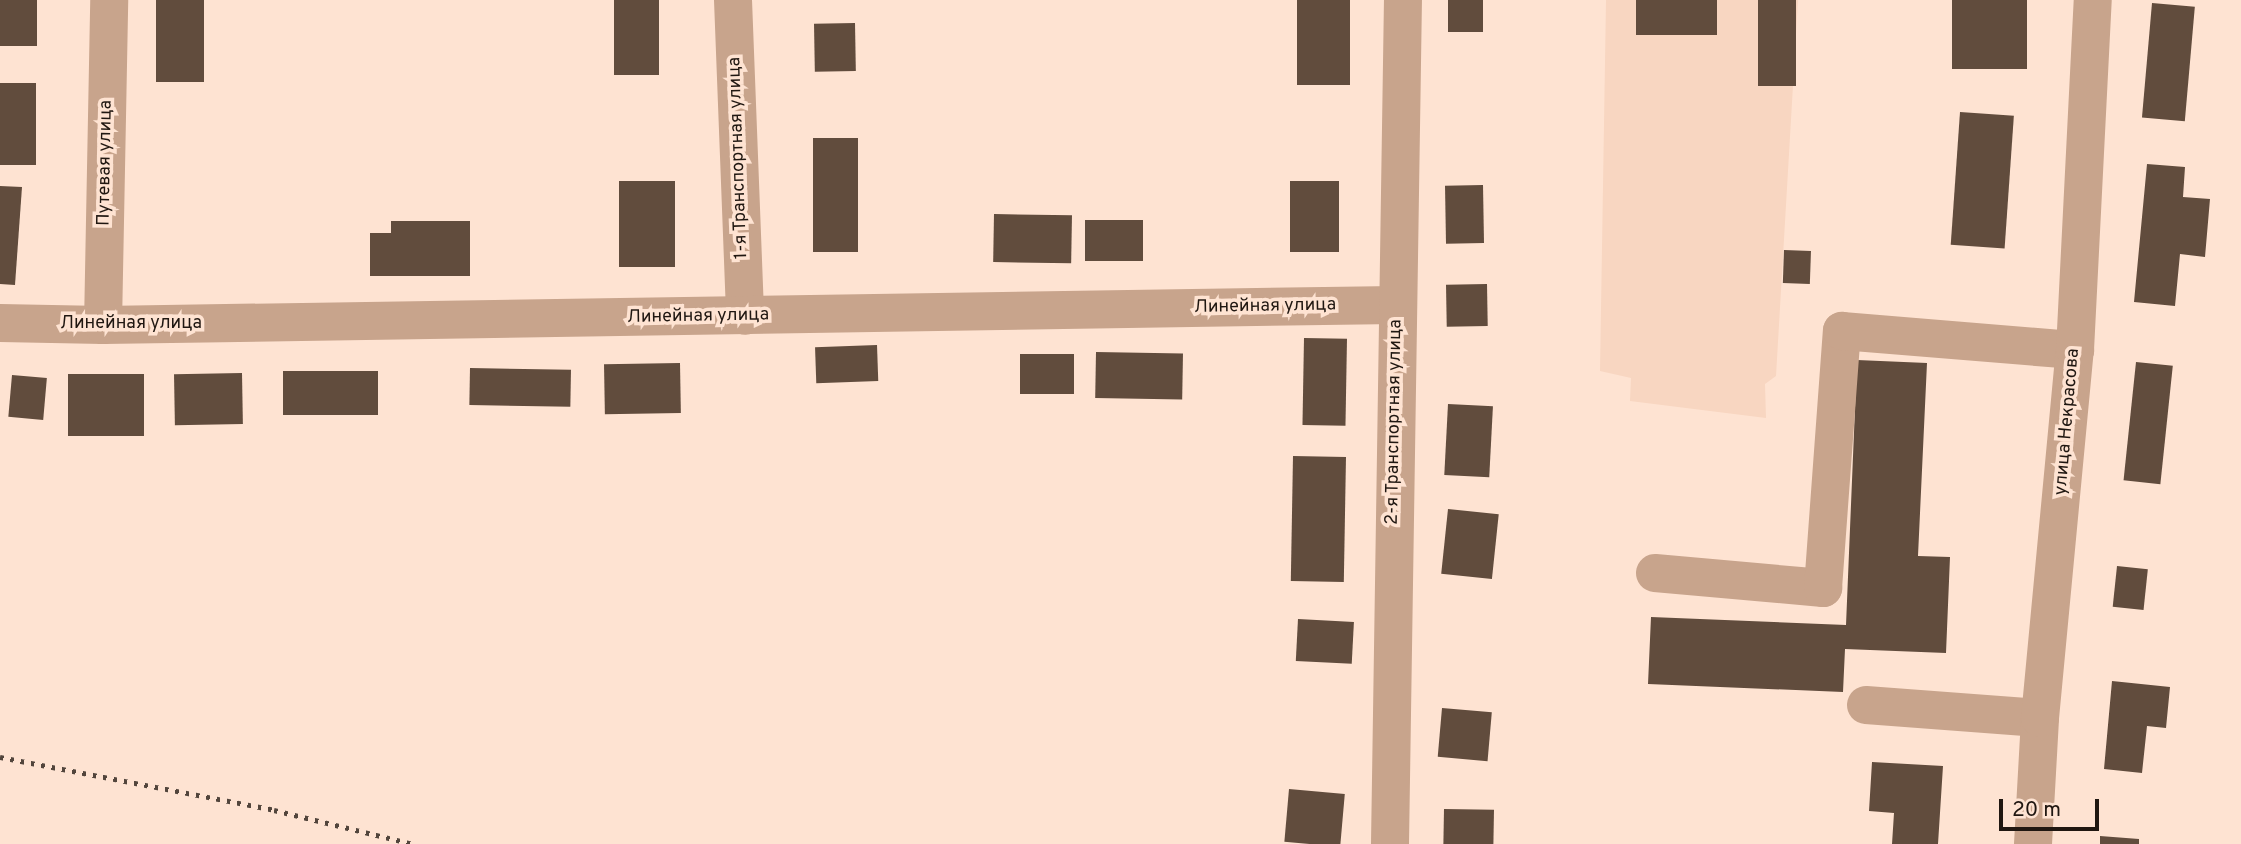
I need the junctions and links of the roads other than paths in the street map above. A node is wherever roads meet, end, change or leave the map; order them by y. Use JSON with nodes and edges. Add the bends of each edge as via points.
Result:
{"nodes":[{"id":1,"x":108,"y":0,"type":"edge"},
{"id":2,"x":733,"y":0,"type":"edge"},
{"id":3,"x":1403,"y":0,"type":"edge"},
{"id":4,"x":2093,"y":0,"type":"edge"},
{"id":5,"x":1396,"y":305,"type":"junction"},
{"id":6,"x":745,"y":316,"type":"junction"},
{"id":7,"x":0,"y":323,"type":"edge"},
{"id":8,"x":103,"y":325,"type":"junction"},
{"id":9,"x":2075,"y":350,"type":"junction"},
{"id":10,"x":1656,"y":573,"type":"dead end"},
{"id":11,"x":1866,"y":705,"type":"dead end"},
{"id":12,"x":2040,"y":718,"type":"junction"},
{"id":13,"x":1390,"y":844,"type":"edge"},
{"id":14,"x":2034,"y":844,"type":"edge"}],
"edges":[{"from":1,"to":8,"type":"street","name":"Путевая улица"},
{"from":2,"to":6,"type":"street","name":"1-я Транспортная улица"},
{"from":3,"to":5,"type":"street","name":"2-я Транспортная улица"},
{"from":4,"to":9,"type":"street","name":"улица Некрасова"},
{"from":5,"to":6,"type":"street","name":"Линейная улица"},
{"from":5,"to":13,"type":"street","name":"2-я Транспортная улица"},
{"from":6,"to":8,"type":"street","name":"Линейная улица"},
{"from":7,"to":8,"type":"street","name":"Линейная улица"},
{"from":9,"to":10,"type":"street","via":[[1842,331],[1823,588]]},
{"from":9,"to":12,"type":"street","name":"улица Некрасова"},
{"from":11,"to":12,"type":"street"},
{"from":12,"to":14,"type":"street","name":"улица Некрасова"}]}
